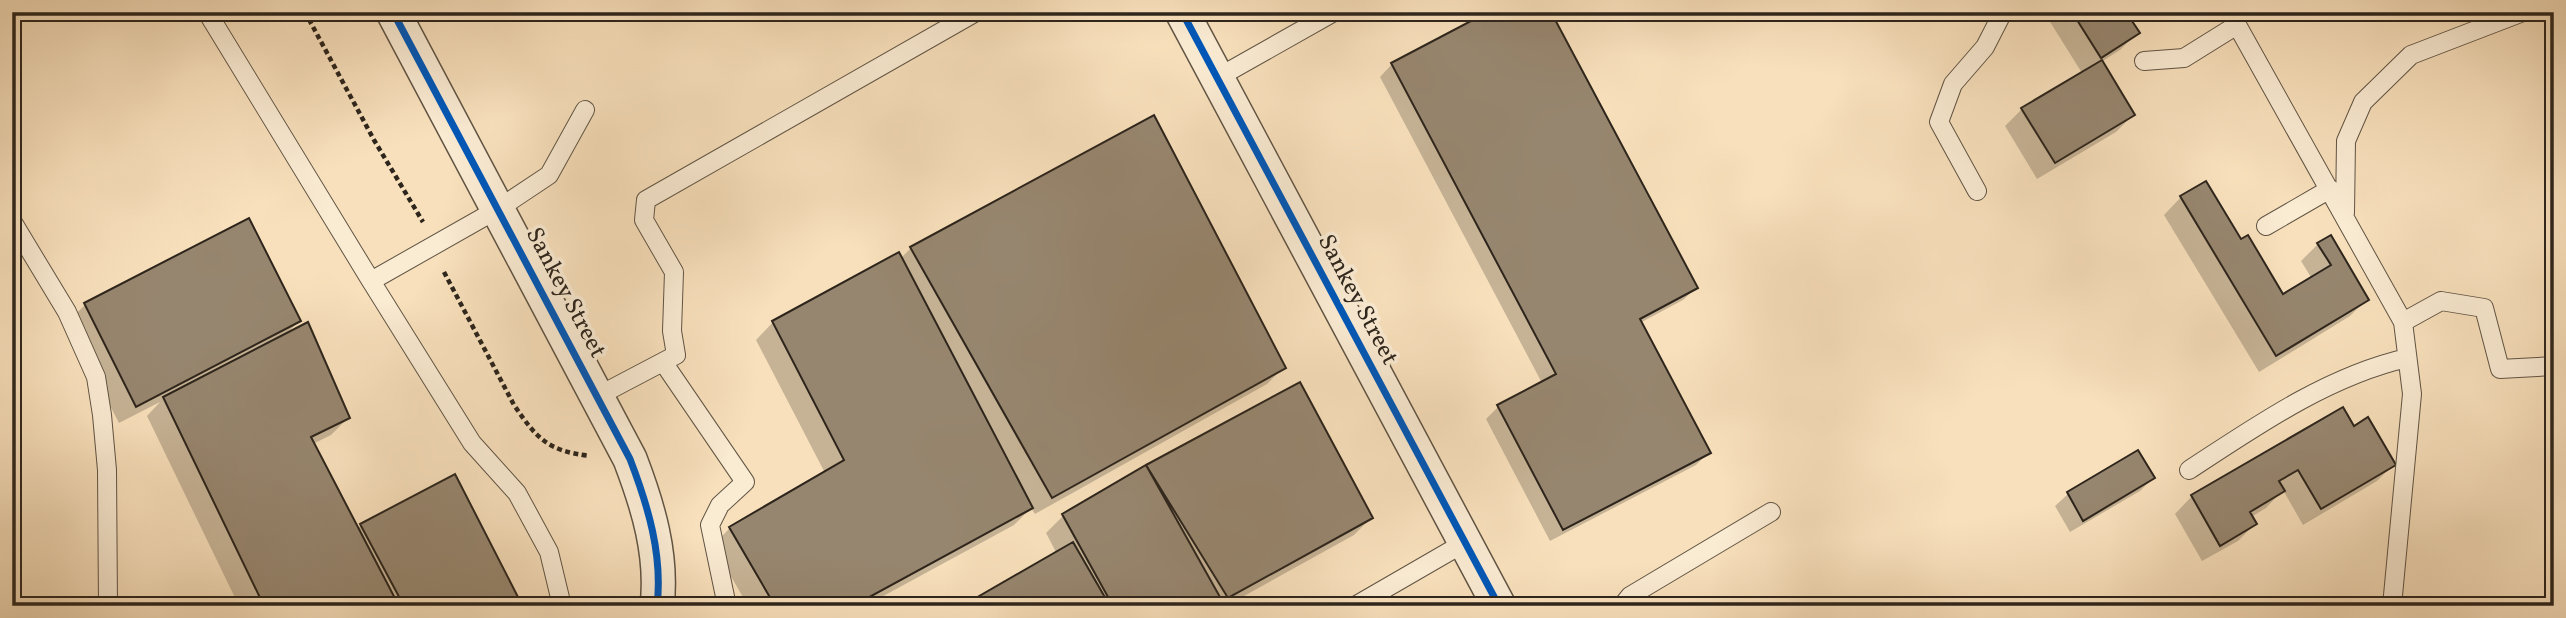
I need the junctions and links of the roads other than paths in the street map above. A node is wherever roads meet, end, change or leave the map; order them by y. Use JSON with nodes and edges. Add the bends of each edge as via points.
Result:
{"nodes":[{"id":1,"x":207,"y":12,"type":"edge"},
{"id":2,"x":393,"y":12,"type":"edge"},
{"id":3,"x":975,"y":12,"type":"edge"},
{"id":4,"x":1182,"y":12,"type":"edge"},
{"id":5,"x":1334,"y":12,"type":"edge"},
{"id":6,"x":2003,"y":12,"type":"edge"},
{"id":7,"x":2522,"y":12,"type":"edge"},
{"id":8,"x":2234,"y":19,"type":"edge"},
{"id":9,"x":2144,"y":61,"type":"dead end"},
{"id":10,"x":1217,"y":78,"type":"junction"},
{"id":11,"x":585,"y":110,"type":"dead end"},
{"id":12,"x":2330,"y":189,"type":"junction"},
{"id":13,"x":1977,"y":191,"type":"dead end"},
{"id":14,"x":498,"y":209,"type":"junction"},
{"id":15,"x":2345,"y":215,"type":"junction"},
{"id":16,"x":12,"y":221,"type":"edge"},
{"id":17,"x":2266,"y":226,"type":"dead end"},
{"id":18,"x":371,"y":281,"type":"junction"},
{"id":19,"x":2403,"y":322,"type":"junction"},
{"id":20,"x":2407,"y":358,"type":"junction"},
{"id":21,"x":663,"y":362,"type":"junction"},
{"id":22,"x":2554,"y":366,"type":"edge"},
{"id":23,"x":598,"y":396,"type":"junction"},
{"id":24,"x":2189,"y":470,"type":"dead end"},
{"id":25,"x":1771,"y":512,"type":"dead end"},
{"id":26,"x":1464,"y":543,"type":"junction"},
{"id":27,"x":108,"y":606,"type":"edge"},
{"id":28,"x":562,"y":606,"type":"edge"},
{"id":29,"x":657,"y":606,"type":"edge"},
{"id":30,"x":727,"y":606,"type":"edge"},
{"id":31,"x":1354,"y":606,"type":"edge"},
{"id":32,"x":1499,"y":606,"type":"edge"},
{"id":33,"x":1622,"y":606,"type":"edge"},
{"id":34,"x":2392,"y":606,"type":"edge"}],
"edges":[{"from":1,"to":18,"type":"lane"},
{"from":2,"to":14,"type":"street","name":"Sankey Street"},
{"from":3,"to":21,"type":"lane","via":[[646,200],[644,220],[674,272],[676,355]]},
{"from":4,"to":10,"type":"street","name":"Sankey Street"},
{"from":5,"to":10,"type":"lane"},
{"from":6,"to":13,"type":"lane","via":[[1985,47],[1953,84],[1939,122]]},
{"from":7,"to":15,"type":"lane","via":[[2411,55],[2363,102],[2346,141]]},
{"from":8,"to":9,"type":"lane","via":[[2184,58]]},
{"from":8,"to":12,"type":"lane"},
{"from":10,"to":26,"type":"street","name":"Sankey Street"},
{"from":11,"to":14,"type":"lane","via":[[549,175]]},
{"from":12,"to":15,"type":"lane"},
{"from":12,"to":17,"type":"lane"},
{"from":14,"to":18,"type":"lane"},
{"from":14,"to":23,"type":"street","name":"Sankey Street"},
{"from":15,"to":19,"type":"lane"},
{"from":16,"to":27,"type":"lane","via":[[67,312],[96,377],[107,470]]},
{"from":18,"to":28,"type":"lane","via":[[471,443],[517,493],[549,552]]},
{"from":19,"to":20,"type":"lane"},
{"from":19,"to":22,"type":"lane","via":[[2441,301],[2484,308],[2500,369]]},
{"from":20,"to":24,"type":"lane","via":[[2378,364],[2276,413]]},
{"from":20,"to":34,"type":"lane","via":[[2412,394]]},
{"from":21,"to":23,"type":"lane"},
{"from":21,"to":30,"type":"lane","via":[[744,482],[720,505],[710,525]]},
{"from":23,"to":29,"type":"street","name":"Sankey Street","via":[[630,459],[652,526]]},
{"from":25,"to":33,"type":"lane","via":[[1629,596]]},
{"from":26,"to":31,"type":"lane"},
{"from":26,"to":32,"type":"street","name":"Sankey Street"}]}
